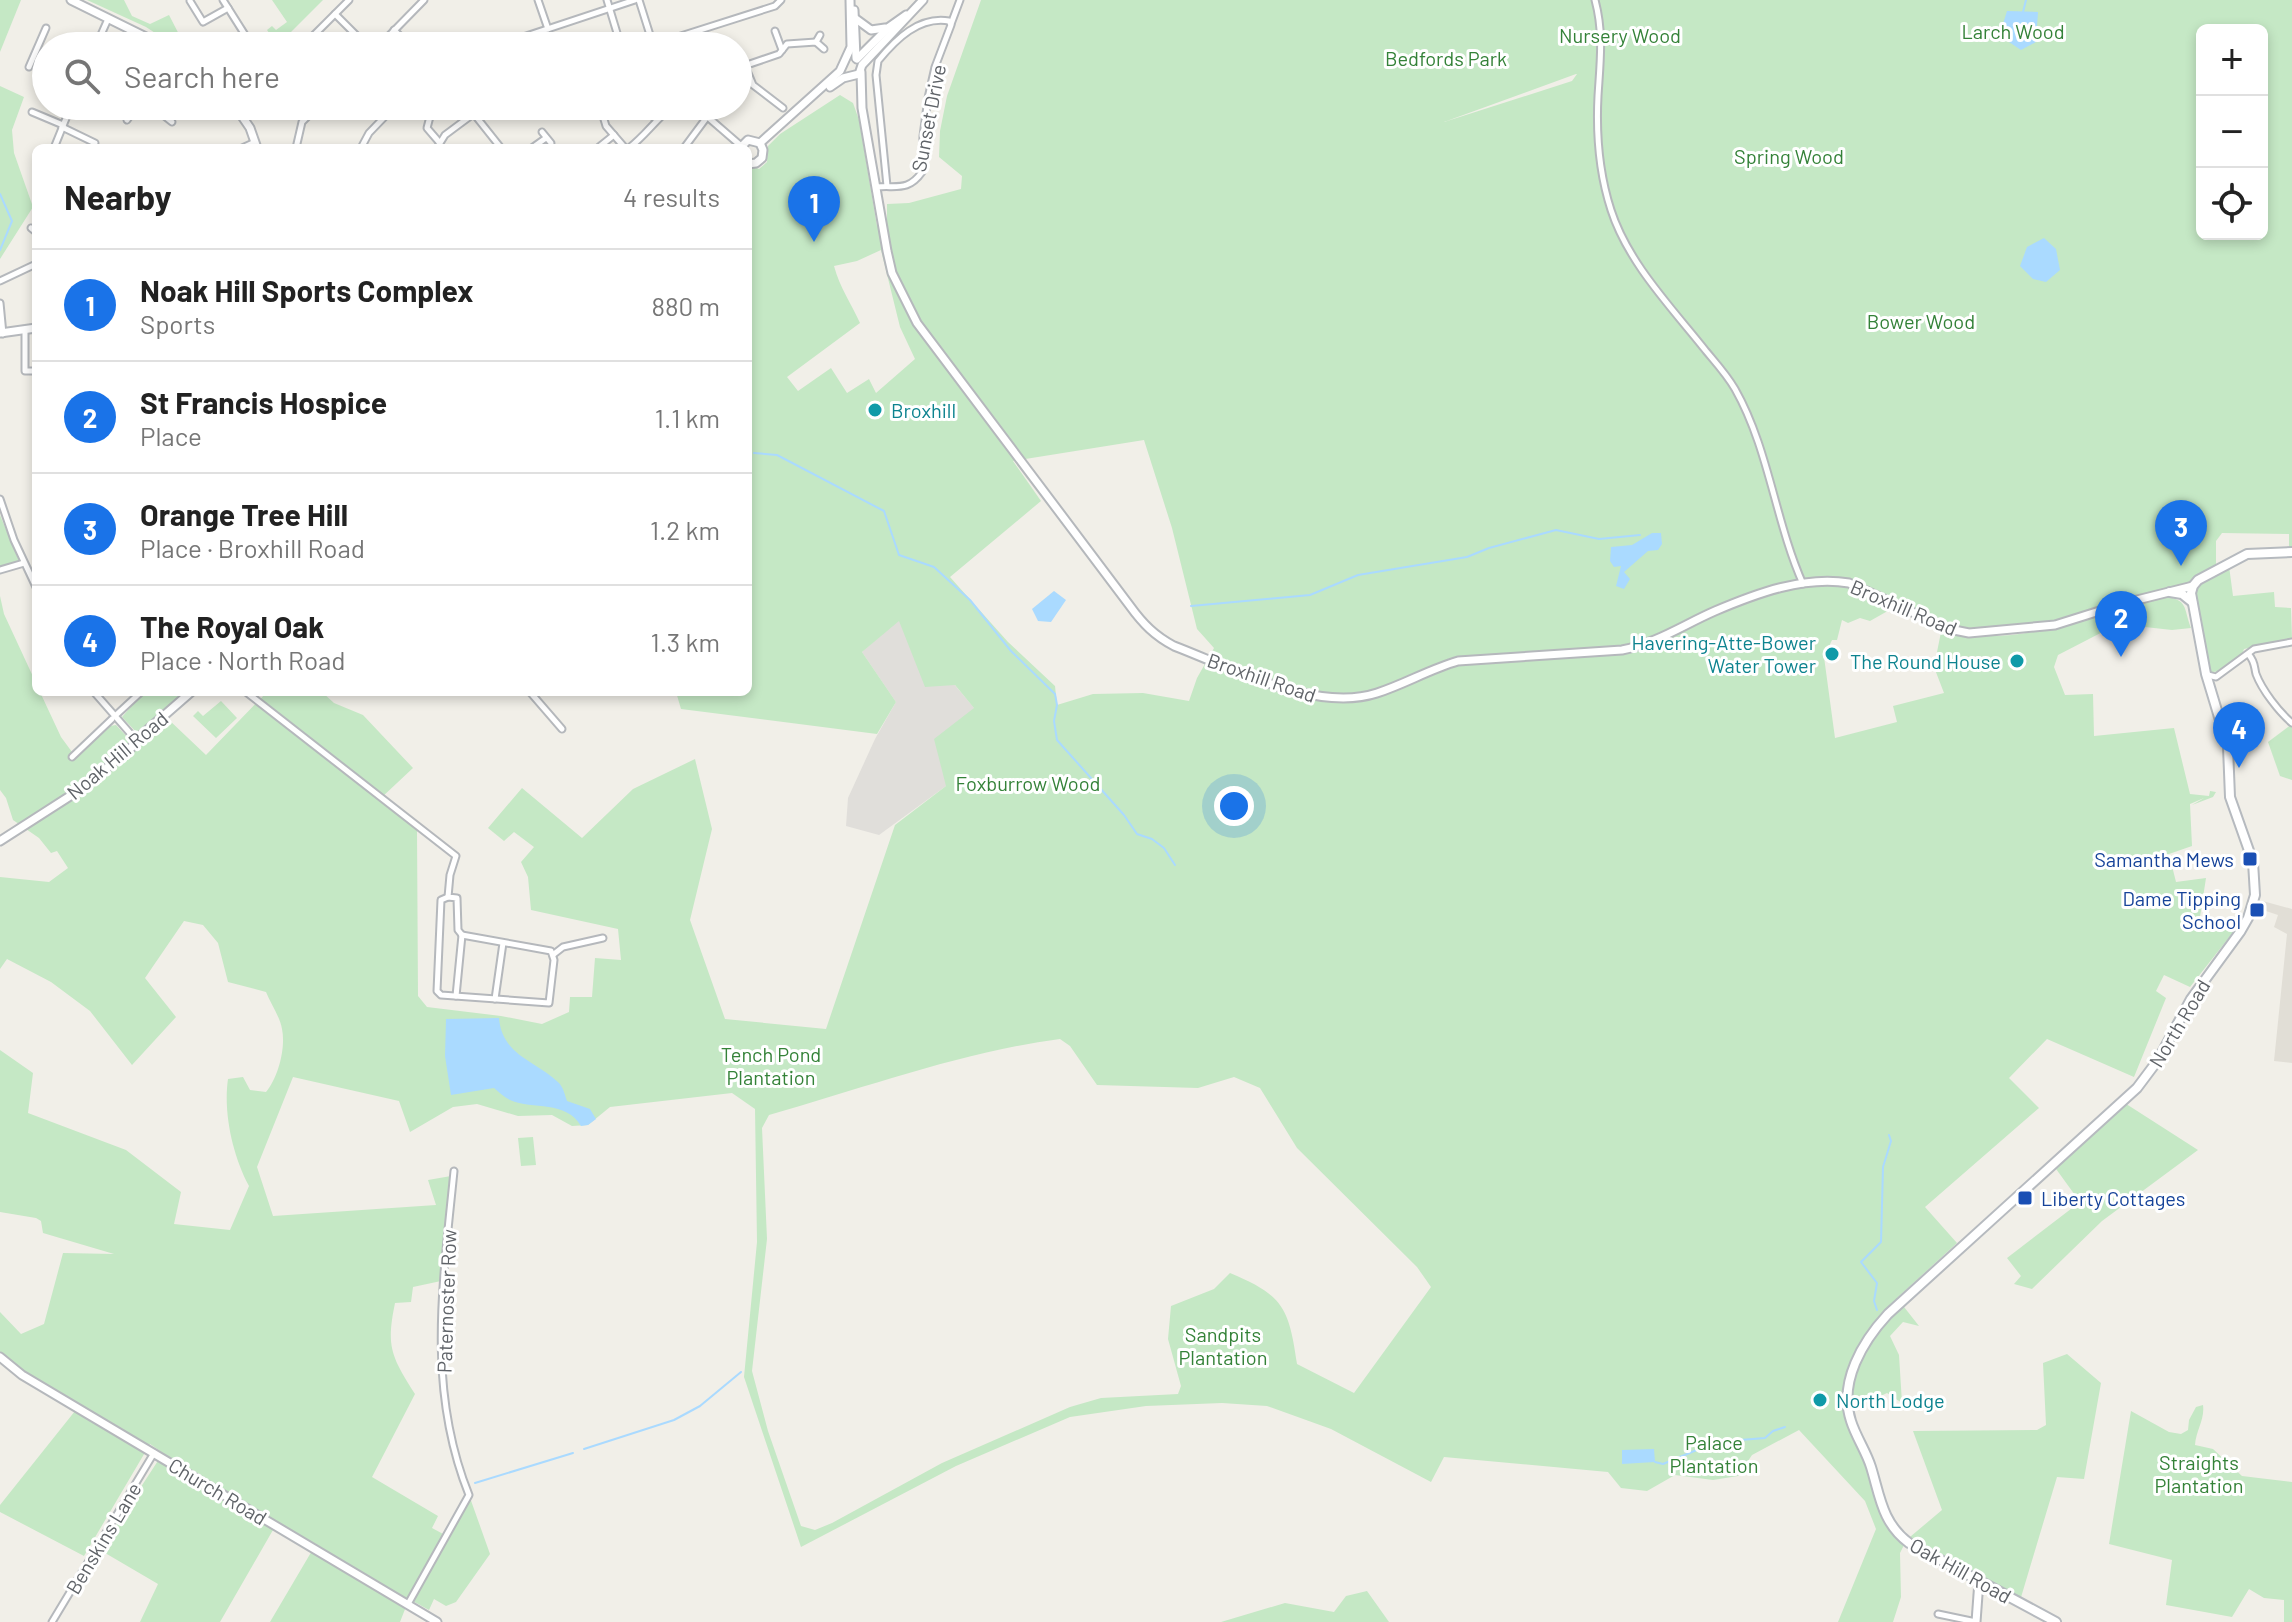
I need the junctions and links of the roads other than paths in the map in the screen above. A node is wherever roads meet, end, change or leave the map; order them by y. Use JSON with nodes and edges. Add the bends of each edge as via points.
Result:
{"nodes":[{"id":1,"x":71,"y":0,"type":"edge"},
{"id":2,"x":223,"y":0,"type":"edge"},
{"id":3,"x":349,"y":0,"type":"edge"},
{"id":4,"x":424,"y":0,"type":"edge"},
{"id":5,"x":538,"y":0,"type":"edge"},
{"id":6,"x":607,"y":0,"type":"edge"},
{"id":7,"x":637,"y":0,"type":"edge"},
{"id":8,"x":781,"y":0,"type":"edge"},
{"id":9,"x":850,"y":0,"type":"edge"},
{"id":10,"x":923,"y":0,"type":"edge"},
{"id":11,"x":960,"y":0,"type":"edge"},
{"id":12,"x":1595,"y":0,"type":"edge"},
{"id":13,"x":190,"y":1,"type":"edge"},
{"id":14,"x":228,"y":8,"type":"junction"},
{"id":15,"x":610,"y":8,"type":"junction"},
{"id":16,"x":911,"y":11,"type":"junction"},
{"id":17,"x":335,"y":14,"type":"junction"},
{"id":18,"x":109,"y":18,"type":"junction"},
{"id":19,"x":856,"y":19,"type":"junction"},
{"id":20,"x":951,"y":25,"type":"junction"},
{"id":21,"x":889,"y":27,"type":"junction"},
{"id":22,"x":46,"y":28,"type":"dead end"},
{"id":23,"x":548,"y":29,"type":"junction"},
{"id":24,"x":394,"y":30,"type":"edge"},
{"id":25,"x":775,"y":31,"type":"dead end"},
{"id":26,"x":44,"y":32,"type":"edge"},
{"id":27,"x":102,"y":32,"type":"edge"},
{"id":28,"x":136,"y":32,"type":"edge"},
{"id":29,"x":243,"y":32,"type":"edge"},
{"id":30,"x":317,"y":32,"type":"edge"},
{"id":31,"x":353,"y":32,"type":"edge"},
{"id":32,"x":539,"y":32,"type":"edge"},
{"id":33,"x":615,"y":32,"type":"edge"},
{"id":34,"x":649,"y":32,"type":"edge"},
{"id":35,"x":693,"y":32,"type":"edge"},
{"id":36,"x":820,"y":35,"type":"dead end"},
{"id":37,"x":816,"y":42,"type":"junction"},
{"id":38,"x":824,"y":49,"type":"dead end"},
{"id":39,"x":782,"y":51,"type":"junction"},
{"id":40,"x":32,"y":60,"type":"edge"},
{"id":41,"x":752,"y":63,"type":"edge"},
{"id":42,"x":844,"y":63,"type":"junction"},
{"id":43,"x":859,"y":63,"type":"junction"},
{"id":44,"x":29,"y":67,"type":"dead end"},
{"id":45,"x":850,"y":77,"type":"junction"},
{"id":46,"x":752,"y":84,"type":"edge"},
{"id":47,"x":802,"y":106,"type":"junction"},
{"id":48,"x":783,"y":108,"type":"dead end"},
{"id":49,"x":862,"y":108,"type":"junction"},
{"id":50,"x":50,"y":120,"type":"edge"},
{"id":51,"x":65,"y":120,"type":"edge"},
{"id":52,"x":170,"y":120,"type":"edge"},
{"id":53,"x":243,"y":120,"type":"edge"},
{"id":54,"x":304,"y":120,"type":"edge"},
{"id":55,"x":382,"y":120,"type":"edge"},
{"id":56,"x":429,"y":120,"type":"edge"},
{"id":57,"x":467,"y":120,"type":"edge"},
{"id":58,"x":479,"y":120,"type":"edge"},
{"id":59,"x":604,"y":120,"type":"edge"},
{"id":60,"x":656,"y":120,"type":"edge"},
{"id":61,"x":705,"y":120,"type":"edge"},
{"id":62,"x":710,"y":120,"type":"edge"},
{"id":63,"x":172,"y":122,"type":"dead end"},
{"id":64,"x":63,"y":126,"type":"junction"},
{"id":65,"x":614,"y":135,"type":"junction"},
{"id":66,"x":546,"y":137,"type":"dead end"},
{"id":67,"x":95,"y":143,"type":"dead end"},
{"id":68,"x":760,"y":143,"type":"junction"},
{"id":69,"x":56,"y":144,"type":"edge"},
{"id":70,"x":256,"y":144,"type":"edge"},
{"id":71,"x":297,"y":144,"type":"edge"},
{"id":72,"x":363,"y":144,"type":"edge"},
{"id":73,"x":437,"y":144,"type":"edge"},
{"id":74,"x":439,"y":144,"type":"edge"},
{"id":75,"x":498,"y":144,"type":"edge"},
{"id":76,"x":537,"y":144,"type":"edge"},
{"id":77,"x":603,"y":144,"type":"edge"},
{"id":78,"x":623,"y":144,"type":"edge"},
{"id":79,"x":632,"y":144,"type":"edge"},
{"id":80,"x":687,"y":144,"type":"edge"},
{"id":81,"x":738,"y":144,"type":"edge"},
{"id":82,"x":743,"y":144,"type":"edge"},
{"id":83,"x":752,"y":164,"type":"edge"},
{"id":84,"x":887,"y":186,"type":"junction"},
{"id":85,"x":875,"y":187,"type":"junction"},
{"id":86,"x":32,"y":266,"type":"edge"},
{"id":87,"x":0,"y":281,"type":"edge"},
{"id":88,"x":0,"y":303,"type":"edge"},
{"id":89,"x":32,"y":329,"type":"edge"},
{"id":90,"x":25,"y":331,"type":"junction"},
{"id":91,"x":1,"y":334,"type":"edge"},
{"id":92,"x":32,"y":371,"type":"edge"},
{"id":93,"x":0,"y":499,"type":"edge"},
{"id":94,"x":2292,"y":552,"type":"edge"},
{"id":95,"x":24,"y":563,"type":"junction"},
{"id":96,"x":0,"y":570,"type":"edge"},
{"id":97,"x":32,"y":579,"type":"edge"},
{"id":98,"x":1803,"y":584,"type":"junction"},
{"id":99,"x":2193,"y":586,"type":"junction"},
{"id":100,"x":2170,"y":592,"type":"junction"},
{"id":101,"x":2192,"y":602,"type":"junction"},
{"id":102,"x":2292,"y":642,"type":"edge"},
{"id":103,"x":2249,"y":655,"type":"junction"},
{"id":104,"x":2206,"y":674,"type":"junction"},
{"id":105,"x":97,"y":696,"type":"edge"},
{"id":106,"x":137,"y":696,"type":"edge"},
{"id":107,"x":186,"y":696,"type":"edge"},
{"id":108,"x":251,"y":696,"type":"edge"},
{"id":109,"x":533,"y":696,"type":"edge"},
{"id":110,"x":113,"y":718,"type":"junction"},
{"id":111,"x":2292,"y":723,"type":"edge"},
{"id":112,"x":562,"y":729,"type":"dead end"},
{"id":113,"x":136,"y":740,"type":"junction"},
{"id":114,"x":72,"y":757,"type":"dead end"},
{"id":115,"x":0,"y":841,"type":"edge"},
{"id":116,"x":448,"y":897,"type":"junction"},
{"id":117,"x":462,"y":935,"type":"junction"},
{"id":118,"x":603,"y":938,"type":"dead end"},
{"id":119,"x":503,"y":943,"type":"junction"},
{"id":120,"x":554,"y":954,"type":"junction"},
{"id":121,"x":456,"y":996,"type":"junction"},
{"id":122,"x":495,"y":999,"type":"junction"},
{"id":123,"x":454,"y":1171,"type":"dead end"},
{"id":124,"x":0,"y":1357,"type":"edge"},
{"id":125,"x":1849,"y":1415,"type":"joint"},
{"id":126,"x":154,"y":1453,"type":"junction"},
{"id":127,"x":1979,"y":1581,"type":"junction"},
{"id":128,"x":408,"y":1604,"type":"junction"},
{"id":129,"x":1938,"y":1614,"type":"dead end"},
{"id":130,"x":52,"y":1622,"type":"edge"},
{"id":131,"x":437,"y":1622,"type":"edge"},
{"id":132,"x":1976,"y":1622,"type":"edge"},
{"id":133,"x":2056,"y":1622,"type":"edge"}],
"edges":[{"from":1,"to":18,"type":"street"},
{"from":2,"to":14,"type":"street"},
{"from":3,"to":17,"type":"street"},
{"from":4,"to":24,"type":"street"},
{"from":5,"to":23,"type":"street"},
{"from":6,"to":15,"type":"street"},
{"from":7,"to":15,"type":"street"},
{"from":7,"to":34,"type":"street"},
{"from":8,"to":35,"type":"street"},
{"from":9,"to":19,"type":"street","name":"Broxhill Road"},
{"from":9,"to":42,"type":"street","via":[[851,47]]},
{"from":10,"to":16,"type":"street"},
{"from":11,"to":20,"type":"street","name":"Sunset Drive"},
{"from":12,"to":98,"type":"street","via":[[1602,58],[1598,144],[1612,214],[1652,284],[1736,390]]},
{"from":13,"to":14,"type":"street","via":[[203,22]]},
{"from":14,"to":29,"type":"street"},
{"from":15,"to":23,"type":"street"},
{"from":15,"to":33,"type":"street"},
{"from":16,"to":21,"type":"street"},
{"from":16,"to":43,"type":"street"},
{"from":17,"to":30,"type":"street"},
{"from":17,"to":31,"type":"street"},
{"from":18,"to":27,"type":"street"},
{"from":18,"to":28,"type":"street"},
{"from":19,"to":21,"type":"street","via":[[871,30]]},
{"from":19,"to":43,"type":"street","name":"Broxhill Road"},
{"from":20,"to":84,"type":"street","name":"Sunset Drive","via":[[928,98],[922,172],[908,186]]},
{"from":20,"to":84,"type":"street","name":"Sunset Drive","via":[[941,20],[915,26],[878,61]]},
{"from":21,"to":43,"type":"street"},
{"from":22,"to":26,"type":"street"},
{"from":23,"to":32,"type":"street"},
{"from":25,"to":39,"type":"street"},
{"from":36,"to":37,"type":"street"},
{"from":37,"to":38,"type":"street"},
{"from":37,"to":39,"type":"street","via":[[787,44]]},
{"from":39,"to":41,"type":"street"},
{"from":40,"to":44,"type":"street"},
{"from":42,"to":43,"type":"street"},
{"from":42,"to":45,"type":"street"},
{"from":42,"to":47,"type":"street"},
{"from":43,"to":45,"type":"street"},
{"from":43,"to":49,"type":"street","name":"Broxhill Road"},
{"from":45,"to":47,"type":"street"},
{"from":45,"to":49,"type":"street","name":"Broxhill Road"},
{"from":46,"to":48,"type":"street"},
{"from":47,"to":68,"type":"street"},
{"from":49,"to":85,"type":"street","name":"Broxhill Road"},
{"from":50,"to":64,"type":"street"},
{"from":51,"to":64,"type":"street"},
{"from":52,"to":63,"type":"street"},
{"from":53,"to":70,"type":"street"},
{"from":54,"to":71,"type":"street"},
{"from":55,"to":72,"type":"street"},
{"from":56,"to":73,"type":"street","via":[[427,128]]},
{"from":57,"to":74,"type":"street"},
{"from":58,"to":75,"type":"street"},
{"from":59,"to":65,"type":"street"},
{"from":60,"to":79,"type":"street"},
{"from":61,"to":80,"type":"street"},
{"from":62,"to":81,"type":"street"},
{"from":64,"to":67,"type":"street"},
{"from":64,"to":69,"type":"street"},
{"from":65,"to":77,"type":"street"},
{"from":65,"to":78,"type":"street"},
{"from":66,"to":76,"type":"street"},
{"from":68,"to":82,"type":"street"},
{"from":68,"to":83,"type":"street","via":[[762,158]]},
{"from":84,"to":85,"type":"street","name":"Sunset Drive"},
{"from":85,"to":98,"type":"street","name":"Broxhill Road","via":[[892,273],[917,323],[1146,627],[1174,646],[1306,696],[1354,698],[1458,661],[1641,646],[1714,611]]},
{"from":86,"to":87,"type":"street"},
{"from":88,"to":91,"type":"street"},
{"from":89,"to":90,"type":"street"},
{"from":90,"to":91,"type":"street"},
{"from":90,"to":92,"type":"street","via":[[25,371]]},
{"from":93,"to":95,"type":"street"},
{"from":94,"to":99,"type":"main road","via":[[2247,554]]},
{"from":95,"to":96,"type":"street"},
{"from":95,"to":97,"type":"street"},
{"from":98,"to":100,"type":"street","name":"Broxhill Road","via":[[1849,583],[1969,633],[2055,625]]},
{"from":99,"to":100,"type":"street","name":"Broxhill Road"},
{"from":99,"to":101,"type":"main road","name":"North Road"},
{"from":100,"to":101,"type":"main road"},
{"from":101,"to":104,"type":"main road","name":"North Road"},
{"from":102,"to":103,"type":"street","via":[[2254,649]]},
{"from":103,"to":104,"type":"street","via":[[2216,677]]},
{"from":103,"to":111,"type":"street","via":[[2257,677]]},
{"from":104,"to":125,"type":"main road","name":"North Road","via":[[2228,747],[2230,797],[2253,862],[2255,895],[2248,918],[2137,1088],[1875,1329],[1851,1376]]},
{"from":105,"to":110,"type":"street"},
{"from":106,"to":110,"type":"street"},
{"from":107,"to":113,"type":"street","name":"Noak Hill Road"},
{"from":108,"to":116,"type":"street","via":[[456,856]]},
{"from":109,"to":112,"type":"street"},
{"from":110,"to":113,"type":"street"},
{"from":110,"to":114,"type":"street"},
{"from":113,"to":115,"type":"street","name":"Noak Hill Road","via":[[81,789]]},
{"from":116,"to":117,"type":"street","via":[[457,898]]},
{"from":116,"to":121,"type":"street","via":[[441,900],[437,991]]},
{"from":117,"to":119,"type":"street"},
{"from":117,"to":121,"type":"street"},
{"from":118,"to":120,"type":"street"},
{"from":119,"to":120,"type":"street"},
{"from":119,"to":122,"type":"street"},
{"from":120,"to":122,"type":"street","via":[[549,1003]]},
{"from":121,"to":122,"type":"street"},
{"from":123,"to":128,"type":"street","name":"Paternoster Row","via":[[441,1364],[450,1443],[469,1495]]},
{"from":124,"to":126,"type":"street","name":"Church Road"},
{"from":125,"to":127,"type":"main road","name":"Oak Hill Road","via":[[1894,1530]]},
{"from":126,"to":128,"type":"street","name":"Church Road"},
{"from":126,"to":130,"type":"street","name":"Benskins Lane"},
{"from":127,"to":132,"type":"street"},
{"from":127,"to":133,"type":"main road","name":"Oak Hill Road"},
{"from":128,"to":131,"type":"street","name":"Church Road"},
{"from":129,"to":132,"type":"street"}]}
